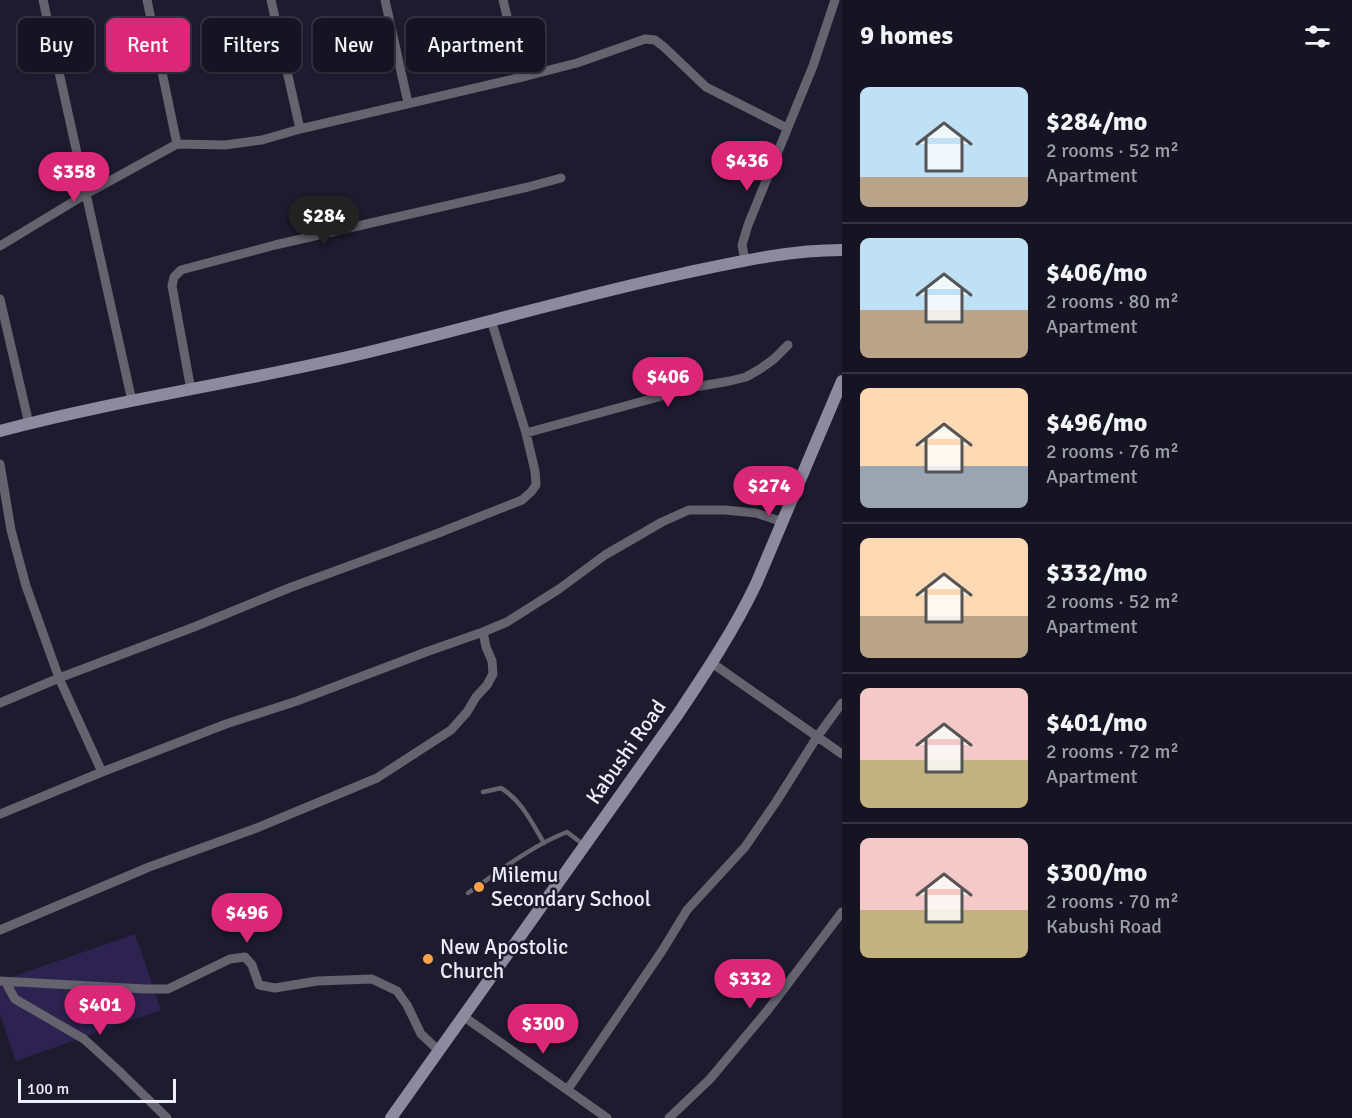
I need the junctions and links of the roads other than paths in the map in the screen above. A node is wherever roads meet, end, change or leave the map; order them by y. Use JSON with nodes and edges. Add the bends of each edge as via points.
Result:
{"nodes":[{"id":1,"x":43,"y":0,"type":"edge"},
{"id":2,"x":147,"y":0,"type":"edge"},
{"id":3,"x":271,"y":0,"type":"edge"},
{"id":4,"x":386,"y":0,"type":"edge"},
{"id":5,"x":503,"y":0,"type":"edge"},
{"id":6,"x":835,"y":0,"type":"edge"},
{"id":7,"x":522,"y":77,"type":"junction"},
{"id":8,"x":408,"y":104,"type":"junction"},
{"id":9,"x":787,"y":128,"type":"junction"},
{"id":10,"x":300,"y":129,"type":"junction"},
{"id":11,"x":177,"y":144,"type":"junction"},
{"id":12,"x":561,"y":178,"type":"dead end"},
{"id":13,"x":86,"y":194,"type":"junction"},
{"id":14,"x":0,"y":246,"type":"edge"},
{"id":15,"x":842,"y":250,"type":"edge"},
{"id":16,"x":745,"y":260,"type":"junction"},
{"id":17,"x":0,"y":299,"type":"edge"},
{"id":18,"x":491,"y":320,"type":"junction"},
{"id":19,"x":788,"y":345,"type":"dead end"},
{"id":20,"x":842,"y":381,"type":"edge"},
{"id":21,"x":191,"y":390,"type":"junction"},
{"id":22,"x":132,"y":401,"type":"junction"},
{"id":23,"x":29,"y":424,"type":"junction"},
{"id":24,"x":0,"y":431,"type":"edge"},
{"id":25,"x":526,"y":433,"type":"junction"},
{"id":26,"x":0,"y":464,"type":"edge"},
{"id":27,"x":783,"y":522,"type":"junction"},
{"id":28,"x":483,"y":632,"type":"junction"},
{"id":29,"x":712,"y":663,"type":"junction"},
{"id":30,"x":59,"y":678,"type":"junction"},
{"id":31,"x":0,"y":703,"type":"edge"},
{"id":32,"x":842,"y":703,"type":"edge"},
{"id":33,"x":817,"y":737,"type":"junction"},
{"id":34,"x":842,"y":754,"type":"edge"},
{"id":35,"x":102,"y":772,"type":"junction"},
{"id":36,"x":483,"y":792,"type":"dead end"},
{"id":37,"x":0,"y":814,"type":"edge"},
{"id":38,"x":544,"y":843,"type":"junction"},
{"id":39,"x":584,"y":845,"type":"junction"},
{"id":40,"x":468,"y":893,"type":"dead end"},
{"id":41,"x":842,"y":912,"type":"edge"},
{"id":42,"x":0,"y":930,"type":"edge"},
{"id":43,"x":3,"y":981,"type":"edge"},
{"id":44,"x":463,"y":1016,"type":"junction"},
{"id":45,"x":438,"y":1050,"type":"junction"},
{"id":46,"x":568,"y":1089,"type":"junction"},
{"id":47,"x":396,"y":1116,"type":"edge"},
{"id":48,"x":167,"y":1118,"type":"edge"},
{"id":49,"x":607,"y":1118,"type":"edge"},
{"id":50,"x":669,"y":1118,"type":"edge"}],
"edges":[{"from":1,"to":13,"type":"street"},
{"from":2,"to":11,"type":"street"},
{"from":3,"to":10,"type":"street"},
{"from":4,"to":8,"type":"street"},
{"from":5,"to":7,"type":"street"},
{"from":6,"to":9,"type":"street"},
{"from":7,"to":8,"type":"street"},
{"from":7,"to":9,"type":"street","via":[[645,39],[655,40],[706,87]]},
{"from":8,"to":10,"type":"street"},
{"from":9,"to":16,"type":"street","via":[[748,225],[742,245]]},
{"from":10,"to":11,"type":"street","via":[[225,145]]},
{"from":11,"to":13,"type":"street"},
{"from":12,"to":21,"type":"street","via":[[181,270],[172,286]]},
{"from":13,"to":14,"type":"street"},
{"from":13,"to":22,"type":"street"},
{"from":15,"to":16,"type":"street"},
{"from":16,"to":18,"type":"street"},
{"from":17,"to":23,"type":"street"},
{"from":18,"to":21,"type":"street","via":[[375,351]]},
{"from":18,"to":25,"type":"street"},
{"from":19,"to":25,"type":"street","via":[[746,377]]},
{"from":20,"to":27,"type":"street","name":"Kabushi Road"},
{"from":21,"to":22,"type":"street"},
{"from":22,"to":23,"type":"street"},
{"from":23,"to":24,"type":"street"},
{"from":25,"to":30,"type":"street","via":[[536,485],[522,500]]},
{"from":26,"to":30,"type":"street","via":[[26,586]]},
{"from":27,"to":28,"type":"street","via":[[756,513],[689,510],[605,555],[507,622]]},
{"from":27,"to":29,"type":"street","name":"Kabushi Road","via":[[741,617]]},
{"from":28,"to":35,"type":"street"},
{"from":28,"to":42,"type":"street","via":[[493,674],[487,685],[451,730],[377,778]]},
{"from":29,"to":33,"type":"street"},
{"from":29,"to":39,"type":"street","name":"Kabushi Road"},
{"from":30,"to":31,"type":"street"},
{"from":30,"to":35,"type":"street"},
{"from":32,"to":33,"type":"street"},
{"from":33,"to":34,"type":"street"},
{"from":33,"to":46,"type":"street","via":[[745,847],[687,910]]},
{"from":35,"to":37,"type":"street"},
{"from":36,"to":38,"type":"lane","via":[[501,788],[512,794]]},
{"from":38,"to":39,"type":"lane","via":[[567,832]]},
{"from":38,"to":40,"type":"lane"},
{"from":39,"to":44,"type":"street","name":"Kabushi Road"},
{"from":41,"to":50,"type":"street","via":[[710,1079]]},
{"from":43,"to":45,"type":"street","via":[[168,989],[230,959],[245,957],[259,985],[275,988],[317,981],[372,979],[397,991],[421,1034]]},
{"from":43,"to":48,"type":"street","via":[[15,999],[84,1040]]},
{"from":44,"to":45,"type":"street","name":"Kabushi Road"},
{"from":44,"to":46,"type":"street"},
{"from":45,"to":47,"type":"street","name":"Kabushi Road"},
{"from":46,"to":49,"type":"street"}]}
